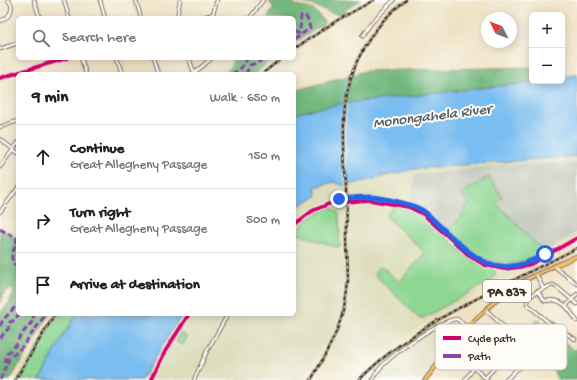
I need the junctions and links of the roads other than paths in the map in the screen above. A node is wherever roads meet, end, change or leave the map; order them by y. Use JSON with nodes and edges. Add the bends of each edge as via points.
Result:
{"nodes":[{"id":1,"x":8,"y":0,"type":"edge"},
{"id":2,"x":34,"y":0,"type":"edge"},
{"id":3,"x":64,"y":0,"type":"edge"},
{"id":4,"x":100,"y":0,"type":"edge"},
{"id":5,"x":136,"y":0,"type":"edge"},
{"id":6,"x":180,"y":0,"type":"edge"},
{"id":7,"x":217,"y":0,"type":"edge"},
{"id":8,"x":263,"y":0,"type":"edge"},
{"id":9,"x":394,"y":0,"type":"edge"},
{"id":10,"x":39,"y":16,"type":"edge"},
{"id":11,"x":68,"y":16,"type":"edge"},
{"id":12,"x":104,"y":16,"type":"edge"},
{"id":13,"x":140,"y":16,"type":"edge"},
{"id":14,"x":177,"y":16,"type":"edge"},
{"id":15,"x":214,"y":16,"type":"edge"},
{"id":16,"x":251,"y":16,"type":"edge"},
{"id":17,"x":0,"y":20,"type":"edge"},
{"id":18,"x":362,"y":36,"type":"dead end"},
{"id":19,"x":16,"y":44,"type":"edge"},
{"id":20,"x":0,"y":49,"type":"edge"},
{"id":21,"x":60,"y":60,"type":"edge"},
{"id":22,"x":82,"y":60,"type":"edge"},
{"id":23,"x":118,"y":60,"type":"edge"},
{"id":24,"x":154,"y":60,"type":"edge"},
{"id":25,"x":190,"y":60,"type":"edge"},
{"id":26,"x":210,"y":60,"type":"edge"},
{"id":27,"x":20,"y":72,"type":"edge"},
{"id":28,"x":85,"y":72,"type":"edge"},
{"id":29,"x":121,"y":72,"type":"edge"},
{"id":30,"x":157,"y":72,"type":"edge"},
{"id":31,"x":192,"y":72,"type":"edge"},
{"id":32,"x":195,"y":72,"type":"edge"},
{"id":33,"x":16,"y":73,"type":"edge"},
{"id":34,"x":0,"y":78,"type":"edge"},
{"id":35,"x":16,"y":121,"type":"edge"},
{"id":36,"x":0,"y":127,"type":"edge"},
{"id":37,"x":0,"y":139,"type":"edge"},
{"id":38,"x":16,"y":146,"type":"edge"},
{"id":39,"x":14,"y":150,"type":"junction"},
{"id":40,"x":0,"y":167,"type":"edge"},
{"id":41,"x":16,"y":191,"type":"edge"},
{"id":42,"x":0,"y":212,"type":"edge"},
{"id":43,"x":296,"y":223,"type":"edge"},
{"id":44,"x":577,"y":238,"type":"edge"},
{"id":45,"x":577,"y":256,"type":"edge"},
{"id":46,"x":554,"y":266,"type":"junction"},
{"id":47,"x":536,"y":274,"type":"junction"},
{"id":48,"x":577,"y":284,"type":"edge"},
{"id":49,"x":543,"y":288,"type":"junction"},
{"id":50,"x":537,"y":291,"type":"junction"},
{"id":51,"x":577,"y":294,"type":"edge"},
{"id":52,"x":572,"y":300,"type":"junction"},
{"id":53,"x":577,"y":304,"type":"edge"},
{"id":54,"x":566,"y":306,"type":"junction"},
{"id":55,"x":486,"y":310,"type":"junction"},
{"id":56,"x":227,"y":316,"type":"edge"},
{"id":57,"x":577,"y":321,"type":"edge"},
{"id":58,"x":443,"y":324,"type":"edge"},
{"id":59,"x":463,"y":324,"type":"edge"},
{"id":60,"x":470,"y":324,"type":"edge"},
{"id":61,"x":501,"y":324,"type":"edge"},
{"id":62,"x":551,"y":324,"type":"edge"},
{"id":63,"x":435,"y":329,"type":"edge"},
{"id":64,"x":567,"y":334,"type":"edge"},
{"id":65,"x":575,"y":339,"type":"dead end"},
{"id":66,"x":435,"y":367,"type":"edge"},
{"id":67,"x":472,"y":370,"type":"edge"},
{"id":68,"x":476,"y":370,"type":"edge"},
{"id":69,"x":494,"y":370,"type":"edge"},
{"id":70,"x":516,"y":370,"type":"edge"},
{"id":71,"x":486,"y":379,"type":"edge"},
{"id":72,"x":194,"y":380,"type":"edge"},
{"id":73,"x":373,"y":380,"type":"edge"},
{"id":74,"x":425,"y":380,"type":"edge"},
{"id":75,"x":465,"y":380,"type":"edge"},
{"id":76,"x":506,"y":380,"type":"edge"}],
"edges":[{"from":1,"to":17,"type":"street","via":[[11,3],[11,11]]},
{"from":2,"to":10,"type":"street"},
{"from":3,"to":11,"type":"street"},
{"from":4,"to":12,"type":"street"},
{"from":5,"to":13,"type":"street"},
{"from":6,"to":14,"type":"street"},
{"from":7,"to":15,"type":"street"},
{"from":8,"to":16,"type":"street"},
{"from":9,"to":18,"type":"street"},
{"from":19,"to":20,"type":"street"},
{"from":21,"to":27,"type":"main road"},
{"from":22,"to":28,"type":"street"},
{"from":23,"to":29,"type":"street"},
{"from":24,"to":30,"type":"street"},
{"from":25,"to":31,"type":"street"},
{"from":26,"to":32,"type":"street"},
{"from":33,"to":34,"type":"main road"},
{"from":35,"to":36,"type":"street"},
{"from":37,"to":39,"type":"street"},
{"from":38,"to":39,"type":"street"},
{"from":39,"to":40,"type":"street"},
{"from":41,"to":42,"type":"street"},
{"from":43,"to":44,"type":"street","via":[[316,208],[341,201],[373,200],[409,207],[423,214],[476,260],[491,267],[504,269],[531,264]]},
{"from":45,"to":46,"type":"main road","number":"PA 837"},
{"from":46,"to":47,"type":"main road","number":"PA 837"},
{"from":46,"to":48,"type":"street"},
{"from":47,"to":49,"type":"street"},
{"from":47,"to":55,"type":"main road","number":"PA 837","via":[[508,289]]},
{"from":49,"to":50,"type":"street"},
{"from":49,"to":52,"type":"street","via":[[558,288]]},
{"from":50,"to":54,"type":"street","via":[[545,301],[556,300]]},
{"from":50,"to":62,"type":"street","via":[[528,298],[528,305]]},
{"from":51,"to":52,"type":"street"},
{"from":52,"to":53,"type":"street"},
{"from":52,"to":54,"type":"street"},
{"from":54,"to":57,"type":"street"},
{"from":55,"to":60,"type":"main road","number":"PA 837"},
{"from":55,"to":61,"type":"street"},
{"from":56,"to":72,"type":"street"},
{"from":58,"to":59,"type":"street","via":[[456,319]]},
{"from":63,"to":73,"type":"street","via":[[408,344],[383,364]]},
{"from":64,"to":65,"type":"street"},
{"from":66,"to":74,"type":"main road","number":"PA 837"},
{"from":67,"to":75,"type":"street"},
{"from":68,"to":71,"type":"street"},
{"from":69,"to":71,"type":"street"},
{"from":70,"to":76,"type":"street"}]}
